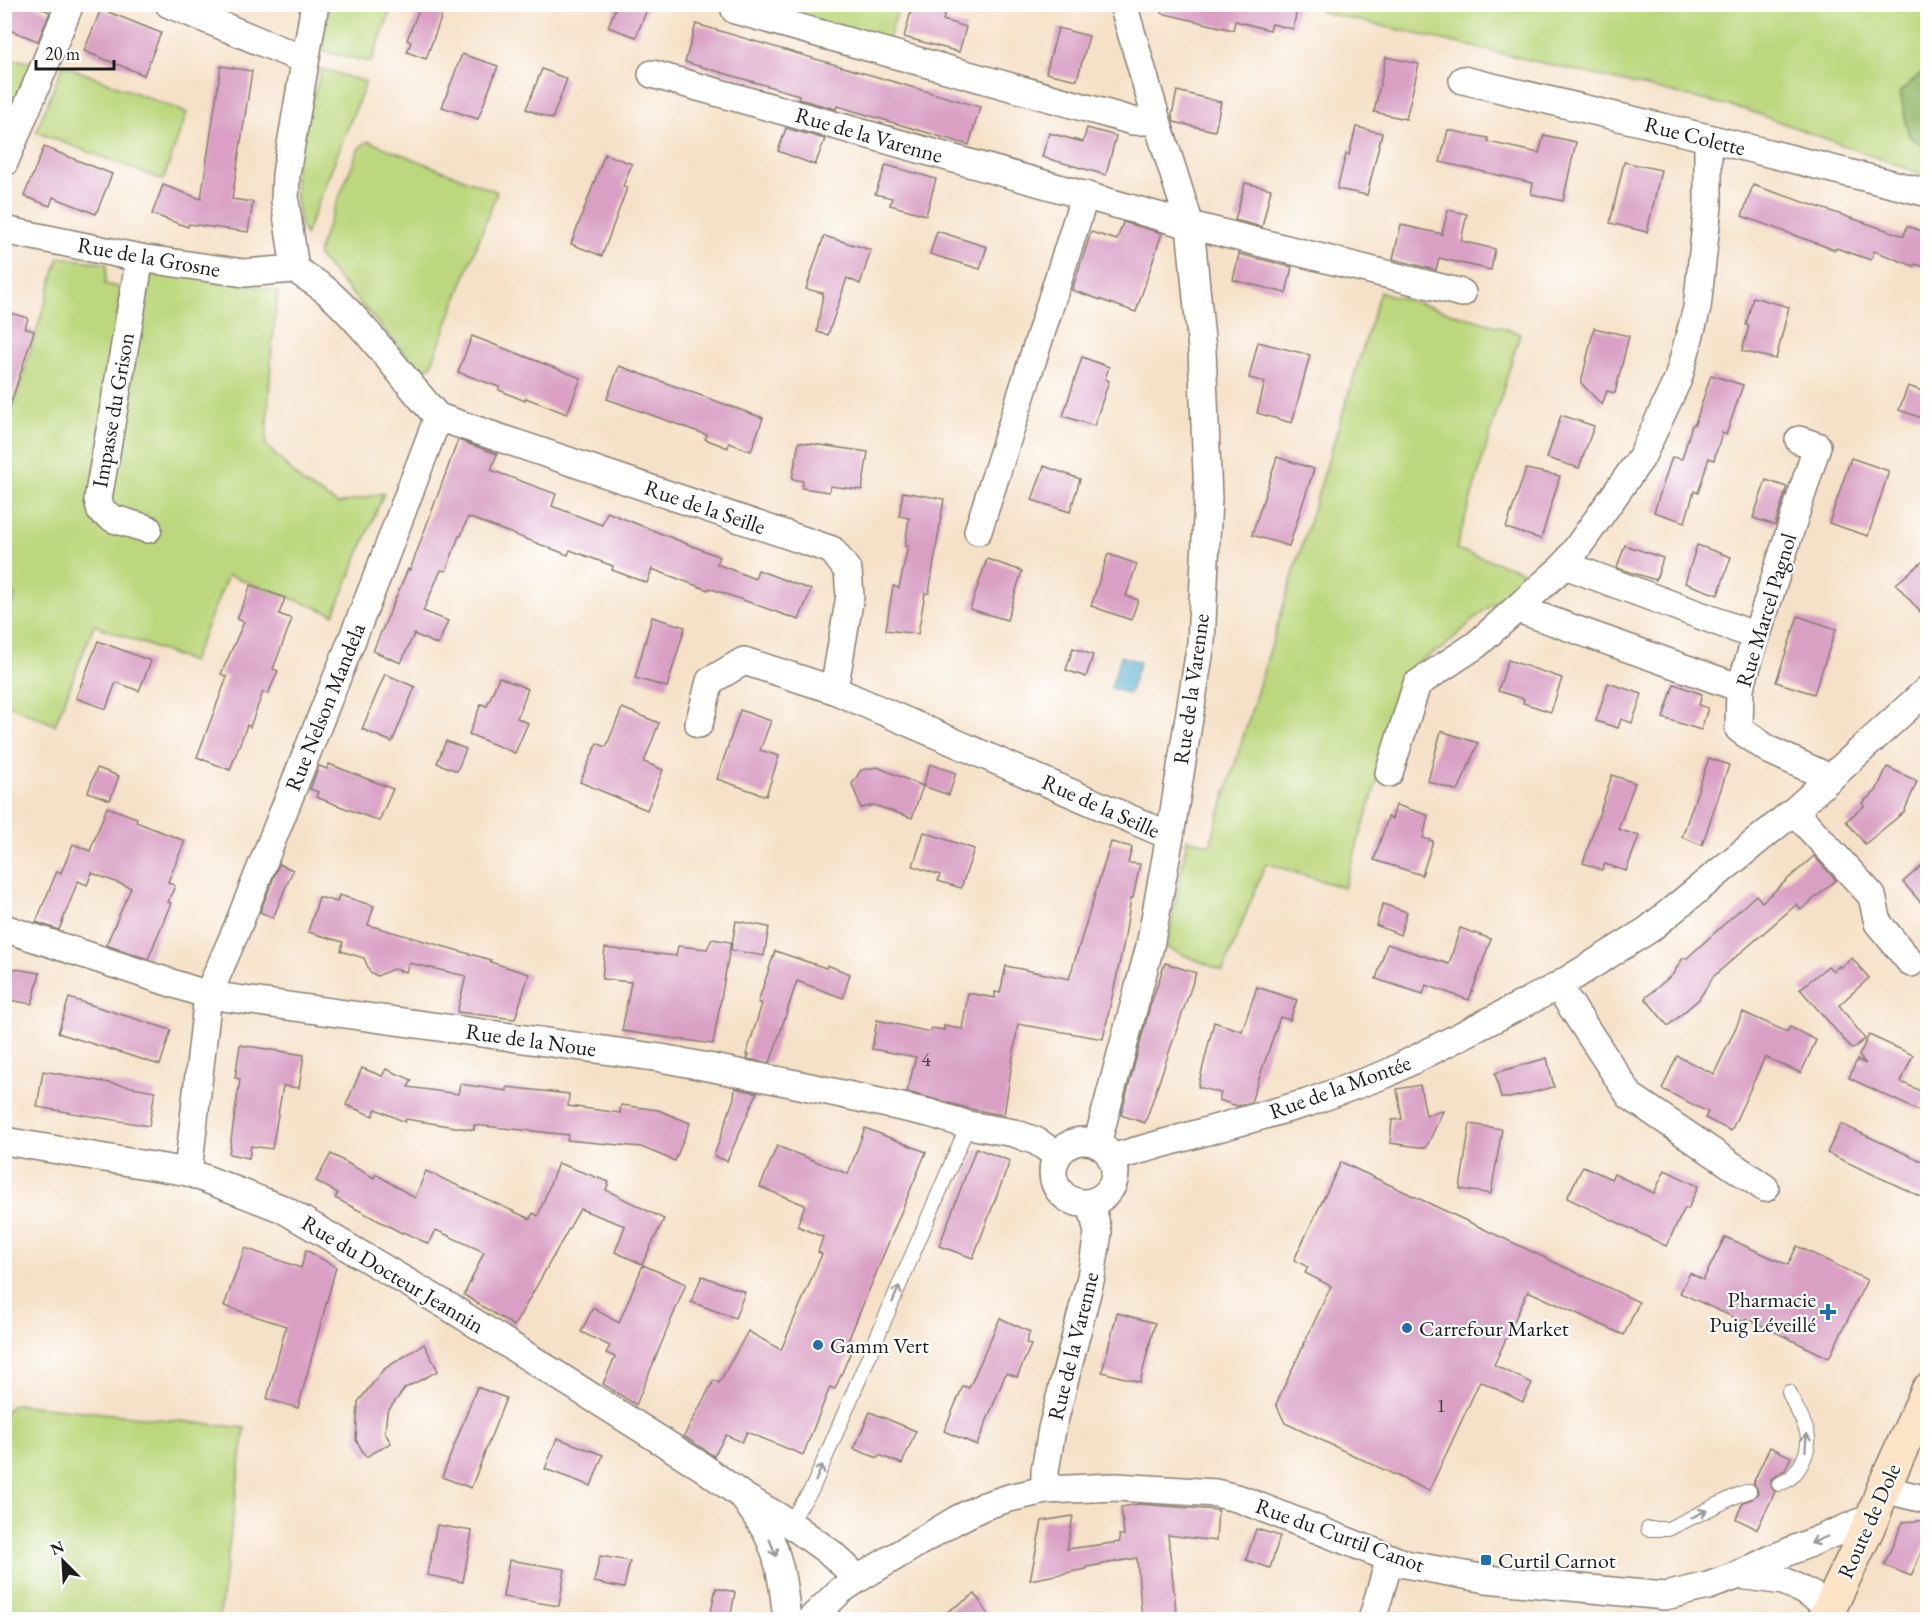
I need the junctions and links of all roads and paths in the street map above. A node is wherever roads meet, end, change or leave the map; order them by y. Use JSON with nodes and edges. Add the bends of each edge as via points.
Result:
{"nodes":[{"id":1,"x":70,"y":4,"type":"edge"},
{"id":2,"x":169,"y":4,"type":"edge"},
{"id":3,"x":315,"y":4,"type":"edge"},
{"id":4,"x":1123,"y":4,"type":"edge"},
{"id":5,"x":735,"y":10,"type":"dead end"},
{"id":6,"x":305,"y":60,"type":"junction"},
{"id":7,"x":652,"y":74,"type":"dead end"},
{"id":8,"x":1463,"y":80,"type":"dead end"},
{"id":9,"x":1157,"y":121,"type":"junction"},
{"id":10,"x":1708,"y":138,"type":"junction"},
{"id":11,"x":4,"y":163,"type":"edge"},
{"id":12,"x":1928,"y":194,"type":"edge"},
{"id":13,"x":1085,"y":195,"type":"junction"},
{"id":14,"x":1190,"y":225,"type":"junction"},
{"id":15,"x":4,"y":230,"type":"edge"},
{"id":16,"x":140,"y":258,"type":"junction"},
{"id":17,"x":295,"y":269,"type":"junction"},
{"id":18,"x":1462,"y":293,"type":"dead end"},
{"id":19,"x":438,"y":417,"type":"junction"},
{"id":20,"x":1799,"y":440,"type":"dead end"},
{"id":21,"x":148,"y":529,"type":"dead end"},
{"id":22,"x":978,"y":531,"type":"dead end"},
{"id":23,"x":1565,"y":565,"type":"junction"},
{"id":24,"x":1518,"y":609,"type":"junction"},
{"id":25,"x":1756,"y":636,"type":"junction"},
{"id":26,"x":1740,"y":688,"type":"junction"},
{"id":27,"x":1928,"y":689,"type":"edge"},
{"id":28,"x":834,"y":690,"type":"junction"},
{"id":29,"x":699,"y":724,"type":"dead end"},
{"id":30,"x":1389,"y":773,"type":"dead end"},
{"id":31,"x":1830,"y":778,"type":"junction"},
{"id":32,"x":1794,"y":812,"type":"junction"},
{"id":33,"x":1170,"y":836,"type":"junction"},
{"id":34,"x":4,"y":928,"type":"edge"},
{"id":35,"x":1911,"y":963,"type":"dead end"},
{"id":36,"x":1558,"y":986,"type":"junction"},
{"id":37,"x":208,"y":995,"type":"junction"},
{"id":38,"x":968,"y":1125,"type":"junction"},
{"id":39,"x":4,"y":1141,"type":"edge"},
{"id":40,"x":1104,"y":1151,"type":"junction"},
{"id":41,"x":1057,"y":1155,"type":"junction"},
{"id":42,"x":188,"y":1172,"type":"junction"},
{"id":43,"x":1765,"y":1188,"type":"dead end"},
{"id":44,"x":1091,"y":1203,"type":"junction"},
{"id":45,"x":1928,"y":1390,"type":"edge"},
{"id":46,"x":1789,"y":1392,"type":"dead end"},
{"id":47,"x":1779,"y":1484,"type":"dead end"},
{"id":48,"x":1045,"y":1490,"type":"junction"},
{"id":49,"x":1749,"y":1491,"type":"dead end"},
{"id":50,"x":744,"y":1497,"type":"junction"},
{"id":51,"x":1928,"y":1500,"type":"edge"},
{"id":52,"x":1878,"y":1503,"type":"junction"},
{"id":53,"x":789,"y":1523,"type":"junction"},
{"id":54,"x":1648,"y":1529,"type":"dead end"},
{"id":55,"x":1390,"y":1558,"type":"junction"},
{"id":56,"x":1738,"y":1575,"type":"junction"},
{"id":57,"x":856,"y":1580,"type":"junction"},
{"id":58,"x":1827,"y":1612,"type":"edge"},
{"id":59,"x":787,"y":1620,"type":"edge"},
{"id":60,"x":810,"y":1620,"type":"edge"},
{"id":61,"x":1372,"y":1620,"type":"edge"}],
"edges":[{"from":1,"to":11,"type":"street"},
{"from":2,"to":6,"type":"street"},
{"from":3,"to":6,"type":"street"},
{"from":4,"to":9,"type":"street","name":"Rue de la Varenne"},
{"from":5,"to":9,"type":"street","via":[[1133,121]]},
{"from":6,"to":17,"type":"street","via":[[286,174],[285,201]]},
{"from":7,"to":13,"type":"street","name":"Rue de la Varenne"},
{"from":8,"to":10,"type":"street","name":"Rue Colette"},
{"from":9,"to":14,"type":"street","name":"Rue de la Varenne"},
{"from":10,"to":12,"type":"street","name":"Rue Colette"},
{"from":10,"to":23,"type":"street","via":[[1708,206],[1697,308],[1678,379],[1641,458]]},
{"from":13,"to":14,"type":"street","name":"Rue de la Varenne"},
{"from":13,"to":22,"type":"street"},
{"from":14,"to":18,"type":"street","name":"Rue de la Varenne"},
{"from":14,"to":33,"type":"street","name":"Rue de la Varenne","via":[[1202,350],[1208,498],[1201,643]]},
{"from":15,"to":16,"type":"street","name":"Rue de la Grosne"},
{"from":16,"to":17,"type":"street","name":"Rue de la Grosne","via":[[244,273]]},
{"from":16,"to":21,"type":"street","name":"Impasse du Grison","via":[[98,499],[101,511],[114,519]]},
{"from":17,"to":19,"type":"street","via":[[328,292]]},
{"from":19,"to":28,"type":"street","name":"Rue de la Seille","via":[[832,550],[848,571],[850,596]]},
{"from":19,"to":37,"type":"street","name":"Rue Nelson Mandela"},
{"from":20,"to":25,"type":"street","name":"Rue Marcel Pagnol","via":[[1817,446]]},
{"from":23,"to":24,"type":"street"},
{"from":23,"to":25,"type":"street"},
{"from":24,"to":26,"type":"street"},
{"from":24,"to":30,"type":"street","via":[[1476,645],[1417,684]]},
{"from":25,"to":26,"type":"street","name":"Rue Marcel Pagnol"},
{"from":26,"to":31,"type":"street","name":"Rue Marcel Pagnol","via":[[1739,729],[1769,750]]},
{"from":27,"to":31,"type":"street","name":"Rue de la Montée"},
{"from":28,"to":29,"type":"street","name":"Rue de la Seille","via":[[744,661],[710,681]]},
{"from":28,"to":33,"type":"street","name":"Rue de la Seille"},
{"from":31,"to":32,"type":"street","name":"Rue de la Montée"},
{"from":32,"to":35,"type":"street","via":[[1872,896],[1878,922]]},
{"from":32,"to":36,"type":"street","name":"Rue de la Montée","via":[[1648,930]]},
{"from":33,"to":40,"type":"street","name":"Rue de la Varenne"},
{"from":34,"to":37,"type":"street","name":"Rue de la Noue"},
{"from":36,"to":40,"type":"street","name":"Rue de la Montée","via":[[1386,1074],[1306,1103]]},
{"from":36,"to":43,"type":"street","via":[[1630,1096]]},
{"from":37,"to":38,"type":"street","name":"Rue de la Noue","via":[[661,1058],[929,1113]]},
{"from":37,"to":42,"type":"street","name":"Rue Nelson Mandela"},
{"from":38,"to":41,"type":"street","name":"Rue de la Noue","via":[[1014,1133]]},
{"from":53,"to":38,"type":"lane","one_way":true,"via":[[812,1489]]},
{"from":39,"to":42,"type":"street","name":"Rue du Docteur Jeannin"},
{"from":40,"to":41,"type":"street","via":[[1079,1141]]},
{"from":40,"to":44,"type":"street","via":[[1114,1167],[1112,1185]]},
{"from":41,"to":44,"type":"street","via":[[1052,1173],[1058,1191],[1072,1202]]},
{"from":42,"to":50,"type":"street","name":"Rue du Docteur Jeannin","via":[[309,1223],[451,1308]]},
{"from":44,"to":48,"type":"street","name":"Rue de la Varenne","via":[[1098,1233],[1091,1277],[1052,1429]]},
{"from":45,"to":52,"type":"main road","name":"Route de Dole"},
{"from":47,"to":46,"type":"lane","one_way":true,"via":[[1798,1470],[1806,1449],[1807,1434]]},
{"from":48,"to":55,"type":"street","name":"Rue du Curtil Canot","via":[[1116,1488],[1216,1493]]},
{"from":48,"to":57,"type":"street","name":"Rue du Curtil Canot","via":[[984,1506]]},
{"from":54,"to":49,"type":"lane","one_way":true,"via":[[1668,1529]]},
{"from":50,"to":53,"type":"street","name":"Rue du Docteur Jeannin"},
{"from":50,"to":59,"type":"street","name":"Rue du Docteur Jeannin","one_way":true,"via":[[777,1557]]},
{"from":51,"to":52,"type":"street"},
{"from":52,"to":56,"type":"street","name":"Rue du Curtil Canot","one_way":true},
{"from":52,"to":58,"type":"main road","name":"Route de Dole"},
{"from":53,"to":57,"type":"street","name":"Rue du Docteur Jeannin","via":[[832,1554]]},
{"from":55,"to":56,"type":"street","name":"Rue du Curtil Canot","via":[[1486,1579],[1665,1596]]},
{"from":55,"to":61,"type":"street"},
{"from":56,"to":58,"type":"street","name":"Rue du Curtil Canot","via":[[1784,1581]]},
{"from":57,"to":60,"type":"street","name":"Rue du Curtil Canot"}]}
